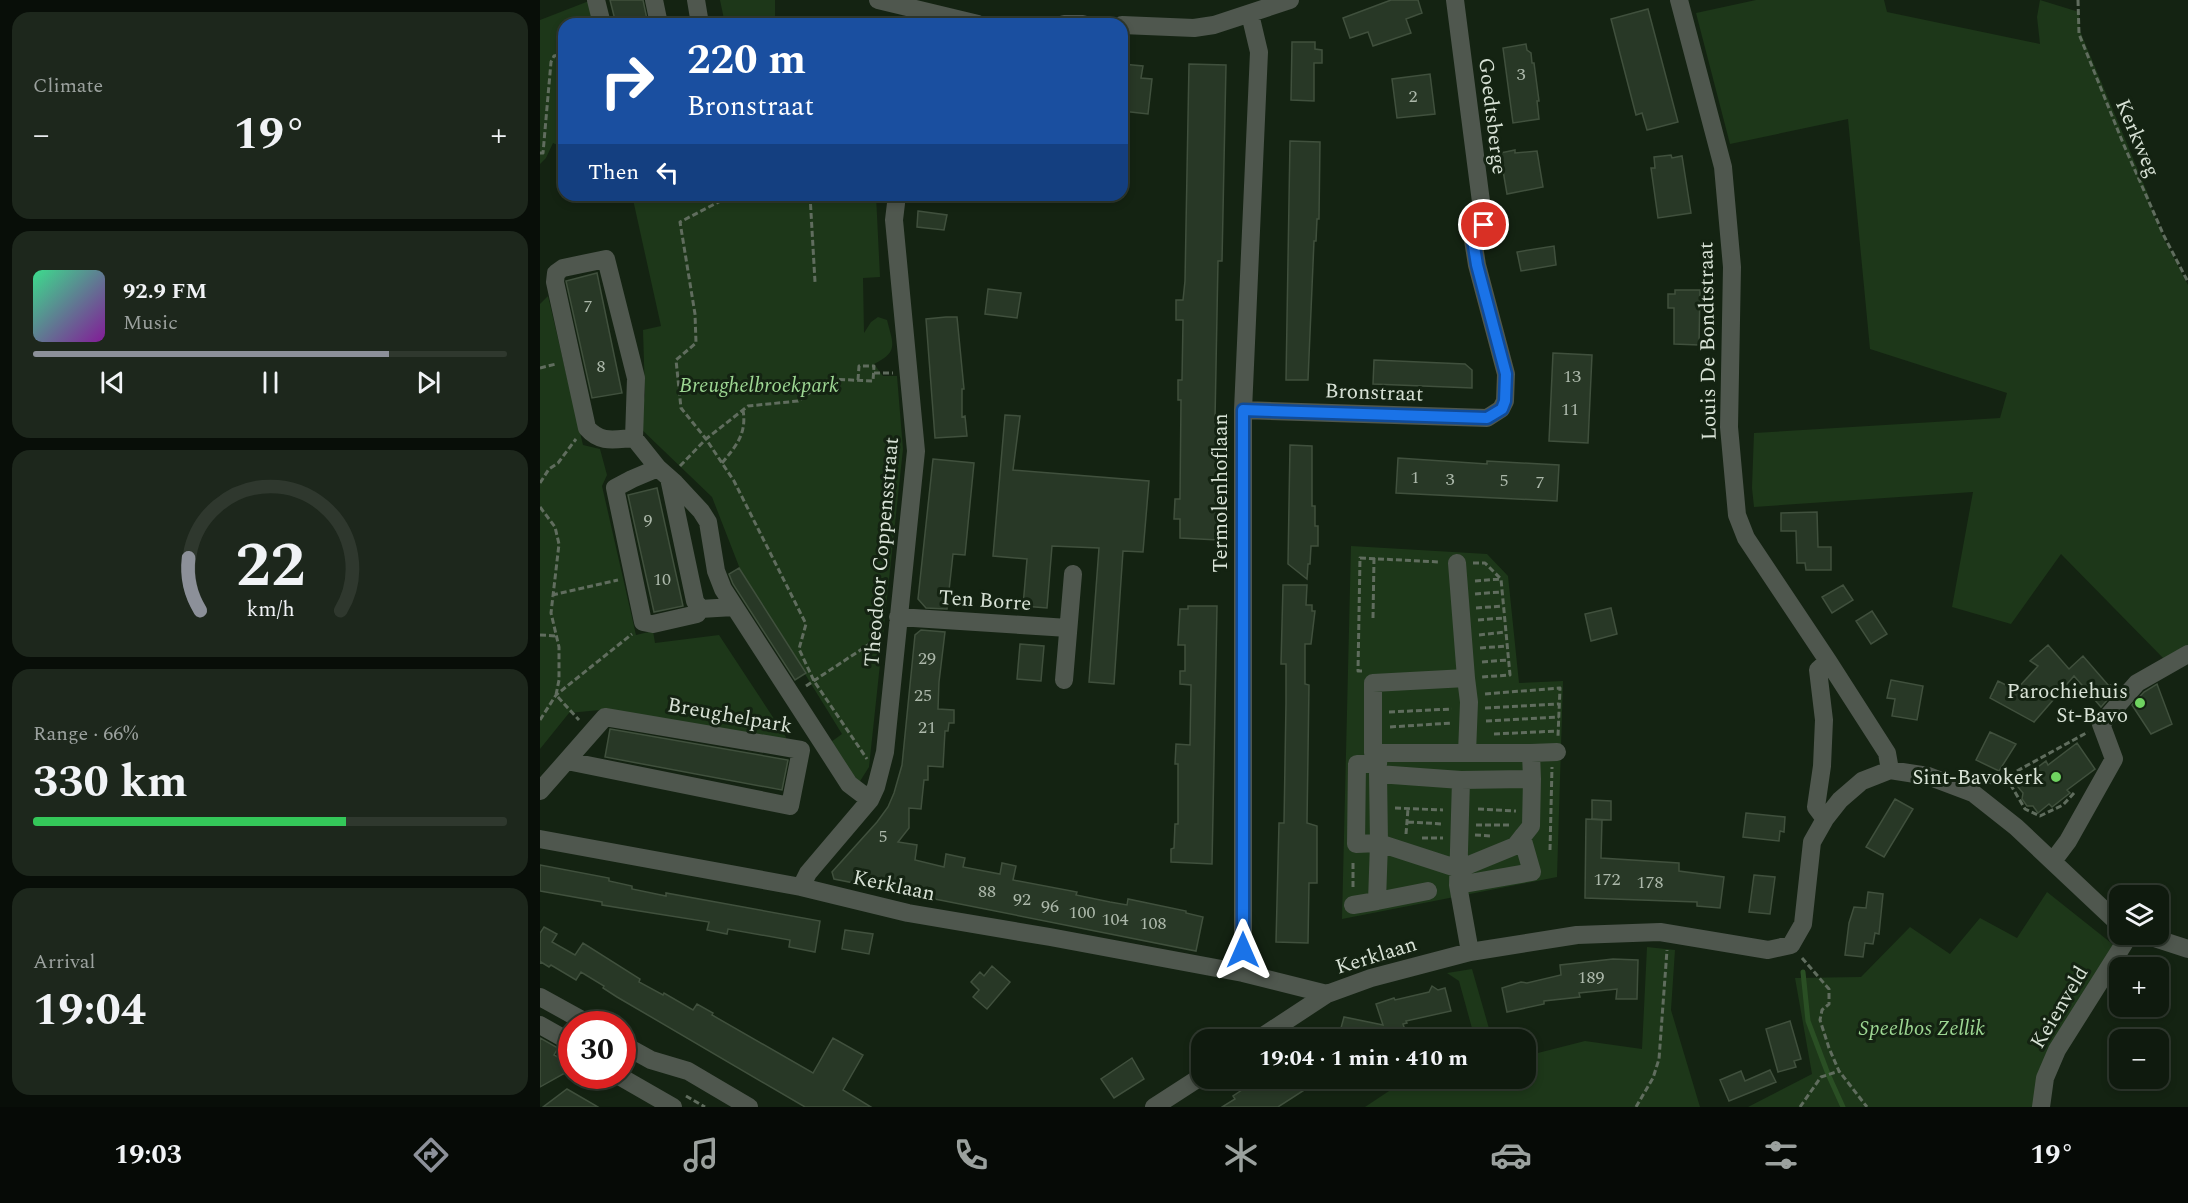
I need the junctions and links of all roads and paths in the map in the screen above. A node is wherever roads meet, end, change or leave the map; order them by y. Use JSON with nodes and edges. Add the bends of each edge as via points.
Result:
{"nodes":[{"id":1,"x":596,"y":0,"type":"edge"},
{"id":2,"x":654,"y":0,"type":"edge"},
{"id":3,"x":696,"y":0,"type":"edge"},
{"id":4,"x":1290,"y":0,"type":"edge"},
{"id":5,"x":1455,"y":0,"type":"edge"},
{"id":6,"x":1679,"y":0,"type":"edge"},
{"id":7,"x":2078,"y":0,"type":"edge"},
{"id":8,"x":883,"y":1,"type":"edge"},
{"id":9,"x":1250,"y":14,"type":"junction"},
{"id":10,"x":600,"y":18,"type":"edge"},
{"id":11,"x":658,"y":18,"type":"edge"},
{"id":12,"x":699,"y":18,"type":"edge"},
{"id":13,"x":953,"y":18,"type":"edge"},
{"id":14,"x":1128,"y":25,"type":"edge"},
{"id":15,"x":558,"y":55,"type":"edge"},
{"id":16,"x":540,"y":153,"type":"edge"},
{"id":17,"x":720,"y":201,"type":"edge"},
{"id":18,"x":810,"y":201,"type":"edge"},
{"id":19,"x":896,"y":201,"type":"edge"},
{"id":20,"x":815,"y":282,"type":"dead end"},
{"id":21,"x":2188,"y":282,"type":"edge"},
{"id":22,"x":858,"y":380,"type":"junction"},
{"id":23,"x":1502,"y":409,"type":"joint"},
{"id":24,"x":743,"y":410,"type":"junction"},
{"id":25,"x":1243,"y":410,"type":"junction"},
{"id":26,"x":589,"y":431,"type":"junction"},
{"id":27,"x":634,"y":438,"type":"junction"},
{"id":28,"x":706,"y":440,"type":"junction"},
{"id":29,"x":722,"y":463,"type":"junction"},
{"id":30,"x":664,"y":473,"type":"junction"},
{"id":31,"x":540,"y":483,"type":"edge"},
{"id":32,"x":540,"y":507,"type":"edge"},
{"id":33,"x":1374,"y":558,"type":"junction"},
{"id":34,"x":1457,"y":563,"type":"junction"},
{"id":35,"x":1073,"y":574,"type":"dead end"},
{"id":36,"x":633,"y":576,"type":"junction"},
{"id":37,"x":1501,"y":579,"type":"junction"},
{"id":38,"x":1472,"y":581,"type":"dead end"},
{"id":39,"x":1502,"y":591,"type":"junction"},
{"id":40,"x":1473,"y":594,"type":"dead end"},
{"id":41,"x":552,"y":595,"type":"junction"},
{"id":42,"x":1503,"y":606,"type":"junction"},
{"id":43,"x":734,"y":608,"type":"junction"},
{"id":44,"x":1475,"y":608,"type":"dead end"},
{"id":45,"x":700,"y":609,"type":"junction"},
{"id":46,"x":898,"y":617,"type":"junction"},
{"id":47,"x":1373,"y":618,"type":"dead end"},
{"id":48,"x":1505,"y":618,"type":"junction"},
{"id":49,"x":1476,"y":620,"type":"dead end"},
{"id":50,"x":644,"y":622,"type":"junction"},
{"id":51,"x":1068,"y":628,"type":"junction"},
{"id":52,"x":1506,"y":632,"type":"junction"},
{"id":53,"x":540,"y":635,"type":"edge"},
{"id":54,"x":1477,"y":635,"type":"dead end"},
{"id":55,"x":557,"y":636,"type":"junction"},
{"id":56,"x":896,"y":643,"type":"junction"},
{"id":57,"x":1507,"y":646,"type":"junction"},
{"id":58,"x":1479,"y":648,"type":"dead end"},
{"id":59,"x":2188,"y":654,"type":"edge"},
{"id":60,"x":1509,"y":660,"type":"junction"},
{"id":61,"x":1828,"y":660,"type":"junction"},
{"id":62,"x":1480,"y":662,"type":"dead end"},
{"id":63,"x":1064,"y":680,"type":"dead end"},
{"id":64,"x":814,"y":681,"type":"junction"},
{"id":65,"x":1372,"y":683,"type":"junction"},
{"id":66,"x":556,"y":694,"type":"junction"},
{"id":67,"x":791,"y":696,"type":"junction"},
{"id":68,"x":1559,"y":704,"type":"junction"},
{"id":69,"x":1468,"y":715,"type":"junction"},
{"id":70,"x":1559,"y":717,"type":"junction"},
{"id":71,"x":540,"y":720,"type":"edge"},
{"id":72,"x":1373,"y":721,"type":"junction"},
{"id":73,"x":2100,"y":724,"type":"junction"},
{"id":74,"x":1558,"y":731,"type":"junction"},
{"id":75,"x":591,"y":733,"type":"junction"},
{"id":76,"x":1555,"y":752,"type":"junction"},
{"id":77,"x":1531,"y":753,"type":"junction"},
{"id":78,"x":567,"y":761,"type":"junction"},
{"id":79,"x":1379,"y":764,"type":"junction"},
{"id":80,"x":1890,"y":770,"type":"junction"},
{"id":81,"x":2006,"y":777,"type":"junction"},
{"id":82,"x":879,"y":778,"type":"junction"},
{"id":83,"x":1532,"y":779,"type":"junction"},
{"id":84,"x":1461,"y":780,"type":"junction"},
{"id":85,"x":1993,"y":783,"type":"dead end"},
{"id":86,"x":2076,"y":790,"type":"dead end"},
{"id":87,"x":540,"y":791,"type":"edge"},
{"id":88,"x":870,"y":800,"type":"junction"},
{"id":89,"x":1520,"y":804,"type":"dead end"},
{"id":90,"x":1378,"y":808,"type":"junction"},
{"id":91,"x":1408,"y":808,"type":"junction"},
{"id":92,"x":1473,"y":809,"type":"dead end"},
{"id":93,"x":1448,"y":810,"type":"dead end"},
{"id":94,"x":1520,"y":811,"type":"junction"},
{"id":95,"x":1825,"y":819,"type":"junction"},
{"id":96,"x":1408,"y":822,"type":"junction"},
{"id":97,"x":1521,"y":829,"type":"junction"},
{"id":98,"x":1550,"y":829,"type":"junction"},
{"id":99,"x":1466,"y":830,"type":"junction"},
{"id":100,"x":540,"y":839,"type":"edge"},
{"id":101,"x":1489,"y":841,"type":"dead end"},
{"id":102,"x":1379,"y":843,"type":"junction"},
{"id":103,"x":1356,"y":844,"type":"junction"},
{"id":104,"x":1402,"y":850,"type":"junction"},
{"id":105,"x":1550,"y":850,"type":"dead end"},
{"id":106,"x":2053,"y":861,"type":"junction"},
{"id":107,"x":1459,"y":883,"type":"junction"},
{"id":108,"x":801,"y":887,"type":"junction"},
{"id":109,"x":1428,"y":891,"type":"dead end"},
{"id":110,"x":1377,"y":901,"type":"junction"},
{"id":111,"x":1353,"y":905,"type":"joint"},
{"id":112,"x":2109,"y":914,"type":"edge"},
{"id":113,"x":1669,"y":933,"type":"junction"},
{"id":114,"x":2169,"y":943,"type":"edge"},
{"id":115,"x":1791,"y":945,"type":"junction"},
{"id":116,"x":2123,"y":945,"type":"edge"},
{"id":117,"x":2188,"y":949,"type":"edge"},
{"id":118,"x":1470,"y":952,"type":"junction"},
{"id":119,"x":1243,"y":974,"type":"junction"},
{"id":120,"x":1327,"y":994,"type":"junction"},
{"id":121,"x":540,"y":997,"type":"edge"},
{"id":122,"x":565,"y":1011,"type":"edge"},
{"id":123,"x":540,"y":1025,"type":"edge"},
{"id":124,"x":1274,"y":1029,"type":"edge"},
{"id":125,"x":558,"y":1035,"type":"edge"},
{"id":126,"x":636,"y":1052,"type":"edge"},
{"id":127,"x":1839,"y":1071,"type":"junction"},
{"id":128,"x":1191,"y":1083,"type":"edge"},
{"id":129,"x":636,"y":1086,"type":"edge"},
{"id":130,"x":673,"y":1107,"type":"edge"},
{"id":131,"x":749,"y":1107,"type":"edge"},
{"id":132,"x":1154,"y":1107,"type":"edge"},
{"id":133,"x":1636,"y":1107,"type":"edge"},
{"id":134,"x":1800,"y":1107,"type":"edge"},
{"id":135,"x":1867,"y":1107,"type":"edge"},
{"id":136,"x":2041,"y":1107,"type":"edge"}],
"edges":[{"from":1,"to":10,"type":"street"},
{"from":2,"to":11,"type":"street"},
{"from":3,"to":12,"type":"street"},
{"from":4,"to":9,"type":"street"},
{"from":5,"to":23,"type":"street","name":"Goedtsberge","via":[[1484,225],[1473,240],[1506,374]]},
{"from":6,"to":61,"type":"street","name":"Louis De Bondtstraat","via":[[1723,167],[1732,267],[1729,427],[1737,515],[1746,538]]},
{"from":7,"to":21,"type":"path","name":"Kerkweg","via":[[2079,33],[2164,236]]},
{"from":8,"to":13,"type":"street"},
{"from":9,"to":14,"type":"street","via":[[1194,28]]},
{"from":9,"to":25,"type":"street","name":"Termolenhoflaan","via":[[1259,52]]},
{"from":15,"to":16,"type":"path","via":[[551,62]]},
{"from":17,"to":28,"type":"path","via":[[680,222],[696,343],[676,360],[681,408]]},
{"from":18,"to":20,"type":"path"},
{"from":19,"to":46,"type":"street","name":"Theodoor Coppensstraat","via":[[894,220],[916,451]]},
{"from":22,"to":22,"type":"path","via":[[859,366],[874,366],[873,381]]},
{"from":22,"to":24,"type":"path","via":[[829,379],[798,401],[748,406]]},
{"from":23,"to":25,"type":"street","name":"Bronstraat","via":[[1487,418]]},
{"from":24,"to":28,"type":"path"},
{"from":24,"to":29,"type":"path","via":[[742,437]]},
{"from":25,"to":119,"type":"street","name":"Termolenhoflaan"},
{"from":26,"to":27,"type":"street","via":[[604,439]]},
{"from":26,"to":27,"type":"street","via":[[555,273],[606,259],[636,378]]},
{"from":26,"to":31,"type":"path","via":[[582,432]]},
{"from":27,"to":30,"type":"street","name":"Breughelpark"},
{"from":28,"to":29,"type":"path"},
{"from":28,"to":30,"type":"path"},
{"from":29,"to":64,"type":"path","via":[[806,624],[799,649]]},
{"from":30,"to":36,"type":"street","via":[[632,479],[615,488]]},
{"from":30,"to":43,"type":"street","name":"Breughelpark","via":[[708,522],[716,571]]},
{"from":30,"to":45,"type":"street","name":"Breughelpark"},
{"from":32,"to":41,"type":"path","via":[[558,536]]},
{"from":33,"to":34,"type":"path"},
{"from":33,"to":47,"type":"path"},
{"from":33,"to":65,"type":"path","via":[[1360,558],[1358,671],[1372,672]]},
{"from":34,"to":37,"type":"path","via":[[1485,563]]},
{"from":34,"to":69,"type":"street"},
{"from":35,"to":51,"type":"street"},
{"from":36,"to":41,"type":"path"},
{"from":36,"to":50,"type":"street"},
{"from":37,"to":38,"type":"path"},
{"from":37,"to":39,"type":"path"},
{"from":39,"to":40,"type":"path"},
{"from":39,"to":42,"type":"path"},
{"from":41,"to":55,"type":"path","via":[[551,613]]},
{"from":42,"to":44,"type":"path"},
{"from":42,"to":48,"type":"path"},
{"from":43,"to":45,"type":"street"},
{"from":43,"to":67,"type":"street","name":"Breughelpark"},
{"from":45,"to":50,"type":"street","via":[[697,614],[653,624]]},
{"from":46,"to":51,"type":"street","name":"Ten Borre"},
{"from":46,"to":56,"type":"street","name":"Theodoor Coppensstraat"},
{"from":48,"to":49,"type":"path"},
{"from":48,"to":52,"type":"path"},
{"from":50,"to":66,"type":"path"},
{"from":51,"to":63,"type":"street"},
{"from":52,"to":54,"type":"path"},
{"from":52,"to":57,"type":"path"},
{"from":53,"to":55,"type":"path"},
{"from":55,"to":66,"type":"path"},
{"from":56,"to":64,"type":"path","via":[[871,643]]},
{"from":56,"to":82,"type":"street","name":"Theodoor Coppensstraat"},
{"from":57,"to":58,"type":"path"},
{"from":57,"to":60,"type":"path"},
{"from":59,"to":73,"type":"street","via":[[2137,683]]},
{"from":60,"to":62,"type":"path"},
{"from":60,"to":69,"type":"path","via":[[1510,675]]},
{"from":61,"to":80,"type":"street","name":"Louis De Bondtstraat","via":[[1887,753]]},
{"from":61,"to":95,"type":"street","via":[[1818,669],[1824,720],[1816,807]]},
{"from":64,"to":67,"type":"path"},
{"from":64,"to":82,"type":"path"},
{"from":65,"to":69,"type":"street"},
{"from":65,"to":72,"type":"street"},
{"from":66,"to":71,"type":"path"},
{"from":66,"to":75,"type":"path"},
{"from":67,"to":88,"type":"street","name":"Breughelpark","via":[[849,784]]},
{"from":68,"to":69,"type":"path"},
{"from":68,"to":69,"type":"path","via":[[1560,688]]},
{"from":68,"to":70,"type":"path"},
{"from":69,"to":70,"type":"path"},
{"from":69,"to":72,"type":"path"},
{"from":69,"to":72,"type":"path"},
{"from":69,"to":74,"type":"path"},
{"from":69,"to":77,"type":"street"},
{"from":69,"to":79,"type":"street"},
{"from":70,"to":74,"type":"path"},
{"from":72,"to":79,"type":"street","via":[[1373,753]]},
{"from":73,"to":81,"type":"path"},
{"from":73,"to":106,"type":"street","via":[[2114,759]]},
{"from":74,"to":76,"type":"path"},
{"from":75,"to":78,"type":"street","name":"Breughelpark"},
{"from":75,"to":78,"type":"street","name":"Breughelpark","via":[[605,717],[801,750],[790,806]]},
{"from":76,"to":77,"type":"street"},
{"from":76,"to":98,"type":"path"},
{"from":77,"to":83,"type":"street"},
{"from":78,"to":87,"type":"street","name":"Breughelpark"},
{"from":79,"to":84,"type":"street"},
{"from":79,"to":90,"type":"street"},
{"from":79,"to":103,"type":"street","via":[[1357,764]]},
{"from":80,"to":95,"type":"street","via":[[1862,781]]},
{"from":80,"to":106,"type":"street","via":[[1928,776],[1973,793]]},
{"from":81,"to":85,"type":"path"},
{"from":81,"to":86,"type":"path","via":[[2025,809],[2040,816],[2063,804]]},
{"from":82,"to":88,"type":"street","name":"Theodoor Coppensstraat"},
{"from":83,"to":84,"type":"street"},
{"from":83,"to":97,"type":"street"},
{"from":84,"to":99,"type":"street"},
{"from":88,"to":108,"type":"street","name":"Theodoor Coppensstraat","via":[[808,873]]},
{"from":89,"to":94,"type":"path"},
{"from":90,"to":91,"type":"path"},
{"from":90,"to":102,"type":"street"},
{"from":91,"to":93,"type":"path"},
{"from":91,"to":96,"type":"path"},
{"from":92,"to":94,"type":"path"},
{"from":94,"to":97,"type":"path"},
{"from":95,"to":115,"type":"street","via":[[1812,842],[1803,924]]},
{"from":96,"to":99,"type":"path"},
{"from":96,"to":104,"type":"path"},
{"from":97,"to":98,"type":"path"},
{"from":97,"to":99,"type":"path"},
{"from":97,"to":107,"type":"street","via":[[1515,846]]},
{"from":97,"to":107,"type":"street","via":[[1532,872]]},
{"from":98,"to":105,"type":"path"},
{"from":99,"to":101,"type":"path","via":[[1497,837]]},
{"from":99,"to":107,"type":"street"},
{"from":100,"to":108,"type":"street","name":"Kerklaan"},
{"from":102,"to":103,"type":"street"},
{"from":102,"to":104,"type":"street"},
{"from":102,"to":110,"type":"street"},
{"from":103,"to":111,"type":"path"},
{"from":104,"to":107,"type":"street"},
{"from":106,"to":112,"type":"street"},
{"from":107,"to":118,"type":"street"},
{"from":108,"to":119,"type":"street","name":"Kerklaan","via":[[908,913]]},
{"from":109,"to":110,"type":"street"},
{"from":110,"to":111,"type":"street"},
{"from":113,"to":115,"type":"street","name":"Kerklaan","via":[[1768,950]]},
{"from":113,"to":118,"type":"street","name":"Kerklaan","via":[[1577,935]]},
{"from":113,"to":133,"type":"path","via":[[1659,1059]]},
{"from":114,"to":117,"type":"street"},
{"from":115,"to":127,"type":"path","via":[[1829,989],[1829,1004],[1822,1010],[1820,1020]]},
{"from":116,"to":136,"type":"street","name":"Keienveld","via":[[2057,1050],[2045,1078]]},
{"from":118,"to":120,"type":"street","name":"Kerklaan"},
{"from":119,"to":120,"type":"street","name":"Kerklaan"},
{"from":120,"to":124,"type":"street"},
{"from":121,"to":122,"type":"street"},
{"from":123,"to":125,"type":"street"},
{"from":126,"to":131,"type":"street","via":[[688,1071]]},
{"from":127,"to":134,"type":"path","via":[[1821,1077]]},
{"from":127,"to":135,"type":"path"},
{"from":128,"to":132,"type":"street"},
{"from":129,"to":130,"type":"street"}]}
